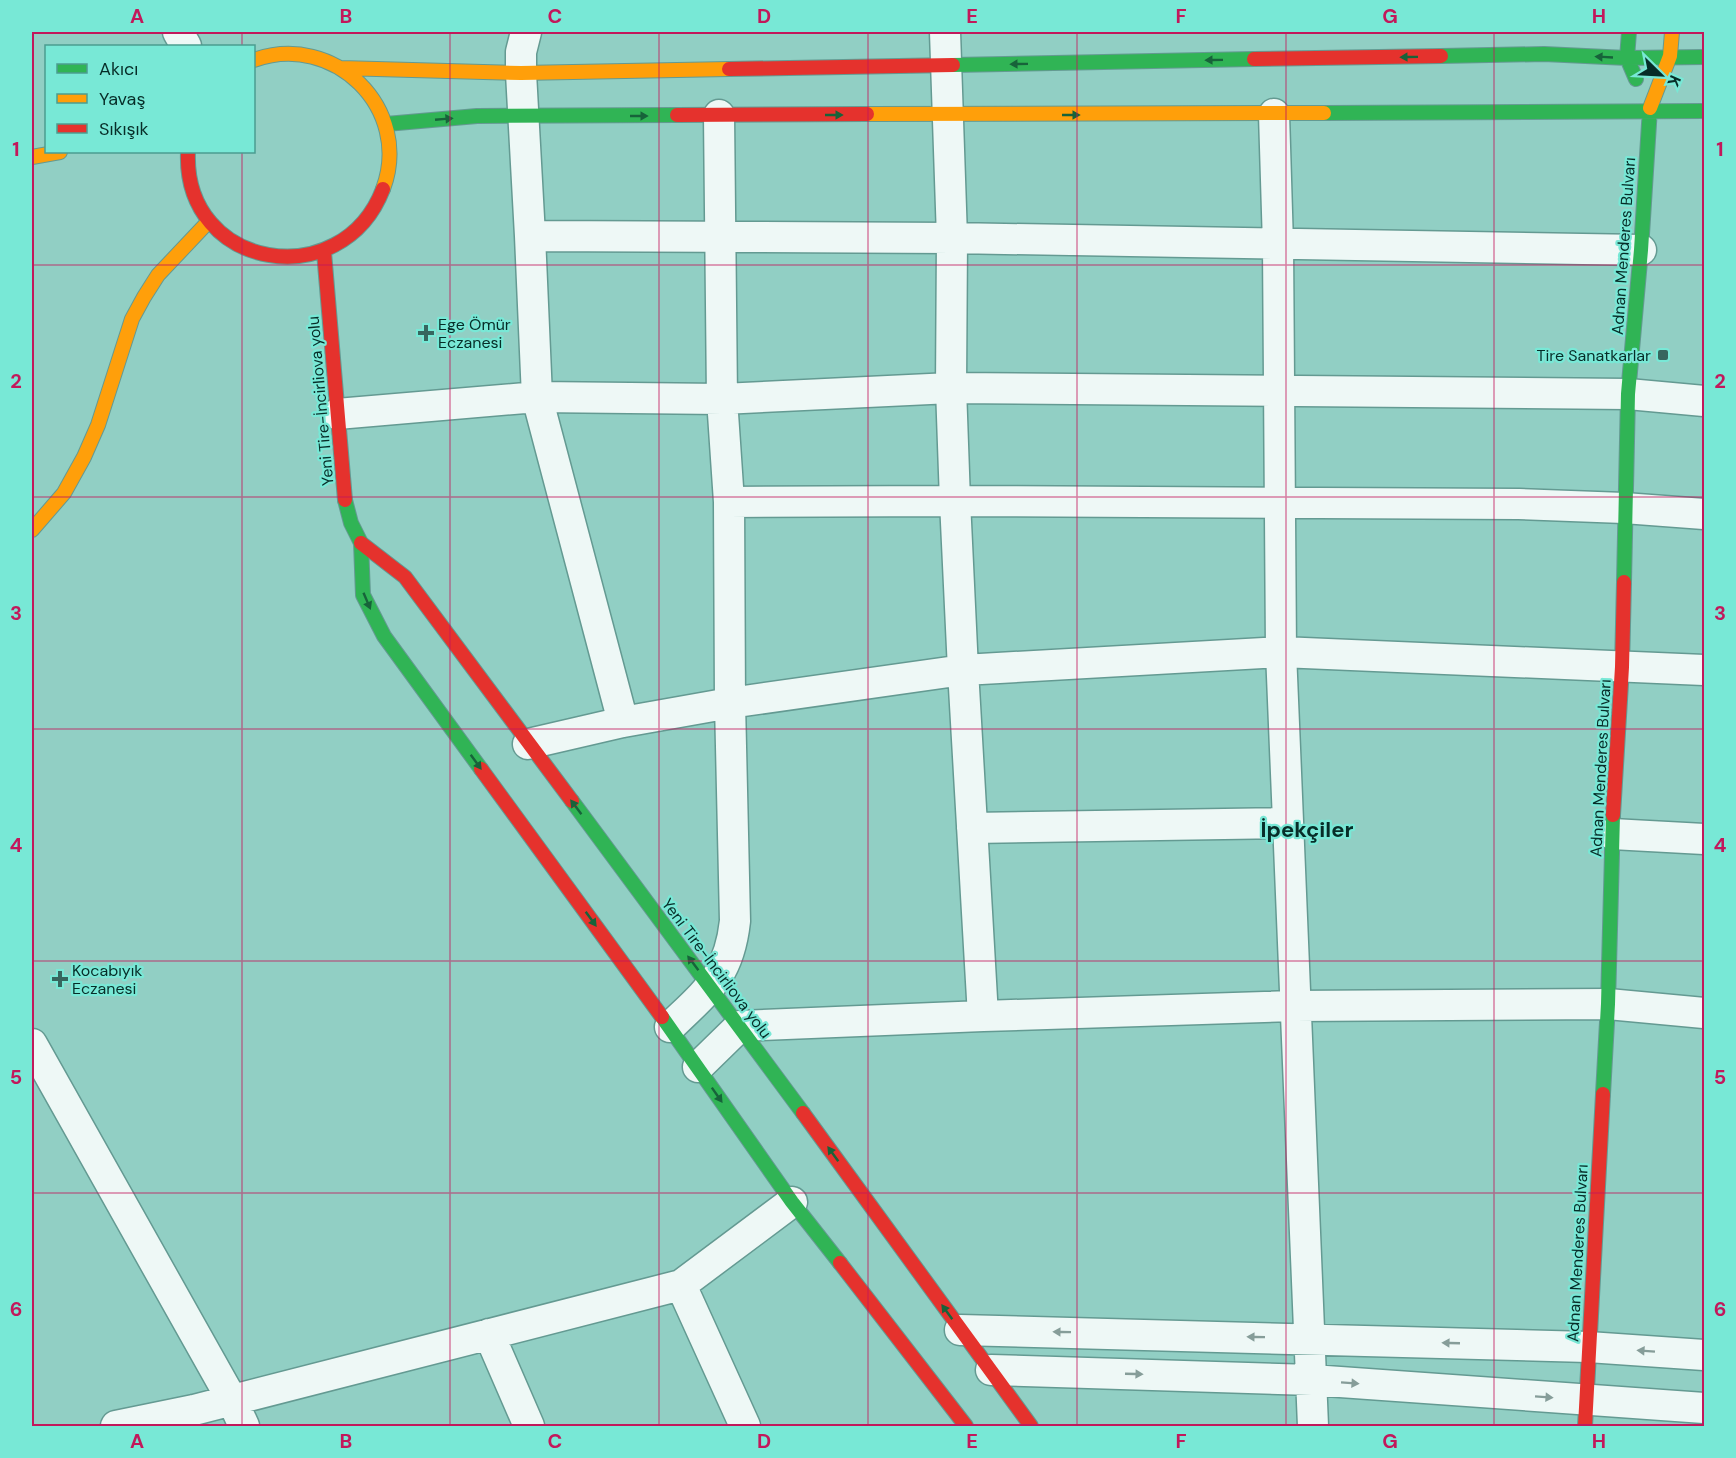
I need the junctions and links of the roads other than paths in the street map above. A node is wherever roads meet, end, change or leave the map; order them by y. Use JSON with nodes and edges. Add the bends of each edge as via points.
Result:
{"nodes":[{"id":1,"x":526,"y":32,"type":"edge"},
{"id":2,"x":945,"y":32,"type":"edge"},
{"id":3,"x":1629,"y":32,"type":"edge"},
{"id":4,"x":1672,"y":32,"type":"edge"},
{"id":5,"x":1670,"y":56,"type":"junction"},
{"id":6,"x":1704,"y":57,"type":"edge"},
{"id":7,"x":1627,"y":58,"type":"junction"},
{"id":8,"x":255,"y":60,"type":"edge"},
{"id":9,"x":946,"y":65,"type":"junction"},
{"id":10,"x":341,"y":68,"type":"junction"},
{"id":11,"x":521,"y":73,"type":"junction"},
{"id":12,"x":1649,"y":111,"type":"junction"},
{"id":13,"x":1704,"y":111,"type":"edge"},
{"id":14,"x":1274,"y":114,"type":"junction"},
{"id":15,"x":719,"y":115,"type":"junction"},
{"id":16,"x":947,"y":115,"type":"junction"},
{"id":17,"x":525,"y":116,"type":"junction"},
{"id":18,"x":386,"y":124,"type":"junction"},
{"id":19,"x":54,"y":153,"type":"edge"},
{"id":20,"x":188,"y":153,"type":"edge"},
{"id":21,"x":32,"y":157,"type":"edge"},
{"id":22,"x":209,"y":221,"type":"junction"},
{"id":23,"x":530,"y":236,"type":"junction"},
{"id":24,"x":721,"y":237,"type":"junction"},
{"id":25,"x":952,"y":238,"type":"junction"},
{"id":26,"x":1278,"y":245,"type":"junction"},
{"id":27,"x":1641,"y":250,"type":"junction"},
{"id":28,"x":324,"y":252,"type":"junction"},
{"id":29,"x":951,"y":388,"type":"junction"},
{"id":30,"x":1279,"y":391,"type":"junction"},
{"id":31,"x":1628,"y":394,"type":"junction"},
{"id":32,"x":537,"y":397,"type":"junction"},
{"id":33,"x":722,"y":399,"type":"junction"},
{"id":34,"x":1704,"y":401,"type":"edge"},
{"id":35,"x":337,"y":414,"type":"junction"},
{"id":36,"x":955,"y":501,"type":"junction"},
{"id":37,"x":729,"y":502,"type":"junction"},
{"id":38,"x":1280,"y":503,"type":"junction"},
{"id":39,"x":1624,"y":508,"type":"junction"},
{"id":40,"x":1704,"y":514,"type":"edge"},
{"id":41,"x":32,"y":530,"type":"edge"},
{"id":42,"x":361,"y":543,"type":"junction"},
{"id":43,"x":1281,"y":652,"type":"junction"},
{"id":44,"x":1622,"y":667,"type":"junction"},
{"id":45,"x":963,"y":670,"type":"junction"},
{"id":46,"x":1704,"y":670,"type":"edge"},
{"id":47,"x":730,"y":703,"type":"junction"},
{"id":48,"x":623,"y":722,"type":"junction"},
{"id":49,"x":528,"y":744,"type":"junction"},
{"id":50,"x":1288,"y":823,"type":"junction"},
{"id":51,"x":972,"y":828,"type":"junction"},
{"id":52,"x":1612,"y":834,"type":"junction"},
{"id":53,"x":1704,"y":839,"type":"edge"},
{"id":54,"x":711,"y":987,"type":"junction"},
{"id":55,"x":1608,"y":1004,"type":"junction"},
{"id":56,"x":1294,"y":1006,"type":"junction"},
{"id":57,"x":1704,"y":1012,"type":"edge"},
{"id":58,"x":983,"y":1016,"type":"junction"},
{"id":59,"x":740,"y":1026,"type":"junction"},
{"id":60,"x":670,"y":1027,"type":"junction"},
{"id":61,"x":32,"y":1044,"type":"edge"},
{"id":62,"x":698,"y":1067,"type":"junction"},
{"id":63,"x":792,"y":1202,"type":"junction"},
{"id":64,"x":681,"y":1285,"type":"junction"},
{"id":65,"x":960,"y":1330,"type":"junction"},
{"id":66,"x":489,"y":1334,"type":"junction"},
{"id":67,"x":1308,"y":1338,"type":"junction"},
{"id":68,"x":1588,"y":1347,"type":"junction"},
{"id":69,"x":1704,"y":1355,"type":"edge"},
{"id":70,"x":991,"y":1370,"type":"junction"},
{"id":71,"x":1312,"y":1380,"type":"junction"},
{"id":72,"x":1704,"y":1408,"type":"edge"},
{"id":73,"x":238,"y":1413,"type":"edge"},
{"id":74,"x":1585,"y":1413,"type":"edge"},
{"id":75,"x":116,"y":1426,"type":"edge"},
{"id":76,"x":529,"y":1426,"type":"edge"},
{"id":77,"x":745,"y":1426,"type":"edge"},
{"id":78,"x":966,"y":1426,"type":"edge"},
{"id":79,"x":1032,"y":1426,"type":"edge"},
{"id":80,"x":1313,"y":1426,"type":"edge"}],
"edges":[{"from":1,"to":11,"type":"street"},
{"from":2,"to":9,"type":"street"},
{"from":3,"to":7,"type":"street","name":"Adnan Menderes Bulvarı"},
{"from":4,"to":5,"type":"street","name":"Adnan Menderes Bulvarı"},
{"from":5,"to":6,"type":"street"},
{"from":5,"to":7,"type":"street"},
{"from":5,"to":12,"type":"street","name":"Adnan Menderes Bulvarı"},
{"from":7,"to":9,"type":"street","one_way":true,"via":[[1544,54]]},
{"from":7,"to":12,"type":"street","name":"Adnan Menderes Bulvarı"},
{"from":8,"to":10,"type":"street","via":[[288,48]]},
{"from":9,"to":11,"type":"street"},
{"from":9,"to":16,"type":"street"},
{"from":10,"to":11,"type":"street"},
{"from":10,"to":18,"type":"street","via":[[368,91]]},
{"from":11,"to":17,"type":"street"},
{"from":12,"to":13,"type":"street"},
{"from":12,"to":14,"type":"street"},
{"from":12,"to":27,"type":"street","name":"Adnan Menderes Bulvarı"},
{"from":16,"to":14,"type":"street","one_way":true},
{"from":14,"to":26,"type":"street"},
{"from":15,"to":16,"type":"street","one_way":true},
{"from":17,"to":15,"type":"street","one_way":true},
{"from":15,"to":24,"type":"street"},
{"from":16,"to":25,"type":"street"},
{"from":18,"to":17,"type":"street","one_way":true},
{"from":17,"to":23,"type":"street"},
{"from":18,"to":28,"type":"street","via":[[390,160],[387,183],[371,215],[354,234]]},
{"from":19,"to":21,"type":"street"},
{"from":20,"to":22,"type":"street","via":[[186,169],[197,203]]},
{"from":22,"to":28,"type":"street","via":[[235,244],[263,256],[298,258]]},
{"from":22,"to":41,"type":"street","via":[[158,275],[144,297],[132,319],[84,457],[64,493]]},
{"from":23,"to":24,"type":"street"},
{"from":23,"to":32,"type":"street"},
{"from":24,"to":25,"type":"street"},
{"from":24,"to":33,"type":"street"},
{"from":25,"to":26,"type":"street"},
{"from":25,"to":29,"type":"street"},
{"from":26,"to":27,"type":"street"},
{"from":26,"to":30,"type":"street"},
{"from":27,"to":31,"type":"street","name":"Adnan Menderes Bulvarı"},
{"from":28,"to":35,"type":"street","name":"Yeni Tire-İncirliova yolu"},
{"from":29,"to":30,"type":"street"},
{"from":29,"to":33,"type":"street"},
{"from":29,"to":36,"type":"street"},
{"from":30,"to":31,"type":"street"},
{"from":30,"to":38,"type":"street"},
{"from":31,"to":34,"type":"street"},
{"from":31,"to":39,"type":"street","name":"Adnan Menderes Bulvarı"},
{"from":32,"to":33,"type":"street"},
{"from":32,"to":35,"type":"street"},
{"from":32,"to":48,"type":"street"},
{"from":33,"to":37,"type":"street"},
{"from":35,"to":42,"type":"street","name":"Yeni Tire-İncirliova yolu","via":[[344,497]]},
{"from":36,"to":37,"type":"street"},
{"from":36,"to":38,"type":"street"},
{"from":36,"to":45,"type":"street"},
{"from":37,"to":47,"type":"street"},
{"from":38,"to":39,"type":"street"},
{"from":38,"to":43,"type":"street"},
{"from":39,"to":40,"type":"street"},
{"from":39,"to":44,"type":"street","name":"Adnan Menderes Bulvarı"},
{"from":42,"to":49,"type":"street","name":"Yeni Tire-İncirliova yolu","via":[[405,577]]},
{"from":42,"to":60,"type":"street","name":"Yeni Tire-İncirliova yolu","one_way":true,"via":[[363,595],[384,636]]},
{"from":43,"to":44,"type":"street"},
{"from":43,"to":45,"type":"street"},
{"from":43,"to":50,"type":"street"},
{"from":44,"to":46,"type":"street"},
{"from":44,"to":52,"type":"street","name":"Adnan Menderes Bulvarı"},
{"from":45,"to":47,"type":"street"},
{"from":45,"to":51,"type":"street"},
{"from":47,"to":48,"type":"street"},
{"from":47,"to":54,"type":"street","via":[[735,921],[727,961]]},
{"from":48,"to":49,"type":"street"},
{"from":54,"to":49,"type":"street","name":"Yeni Tire-İncirliova yolu","one_way":true},
{"from":50,"to":51,"type":"street"},
{"from":50,"to":56,"type":"street"},
{"from":51,"to":58,"type":"street"},
{"from":52,"to":53,"type":"street"},
{"from":52,"to":55,"type":"street","name":"Adnan Menderes Bulvarı"},
{"from":54,"to":59,"type":"street","name":"Yeni Tire-İncirliova yolu"},
{"from":54,"to":60,"type":"street"},
{"from":55,"to":56,"type":"street"},
{"from":55,"to":57,"type":"street"},
{"from":55,"to":68,"type":"street","name":"Adnan Menderes Bulvarı"},
{"from":56,"to":58,"type":"street"},
{"from":56,"to":67,"type":"street"},
{"from":58,"to":59,"type":"street"},
{"from":59,"to":62,"type":"street"},
{"from":65,"to":59,"type":"street","name":"Yeni Tire-İncirliova yolu","one_way":true},
{"from":60,"to":62,"type":"street","name":"Yeni Tire-İncirliova yolu"},
{"from":61,"to":73,"type":"street"},
{"from":62,"to":63,"type":"street","name":"Yeni Tire-İncirliova yolu","one_way":true},
{"from":63,"to":64,"type":"street"},
{"from":63,"to":78,"type":"street","name":"Yeni Tire-İncirliova yolu"},
{"from":64,"to":66,"type":"street"},
{"from":64,"to":77,"type":"street"},
{"from":67,"to":65,"type":"street","one_way":true},
{"from":65,"to":70,"type":"street","name":"Yeni Tire-İncirliova yolu"},
{"from":66,"to":73,"type":"street"},
{"from":66,"to":76,"type":"street"},
{"from":68,"to":67,"type":"street","one_way":true},
{"from":67,"to":71,"type":"street"},
{"from":69,"to":68,"type":"street","one_way":true},
{"from":68,"to":74,"type":"street","name":"Adnan Menderes Bulvarı"},
{"from":70,"to":71,"type":"street","one_way":true},
{"from":70,"to":79,"type":"street","name":"Yeni Tire-İncirliova yolu"},
{"from":71,"to":74,"type":"street","one_way":true},
{"from":71,"to":80,"type":"street"},
{"from":72,"to":74,"type":"street"},
{"from":73,"to":75,"type":"street"}]}
